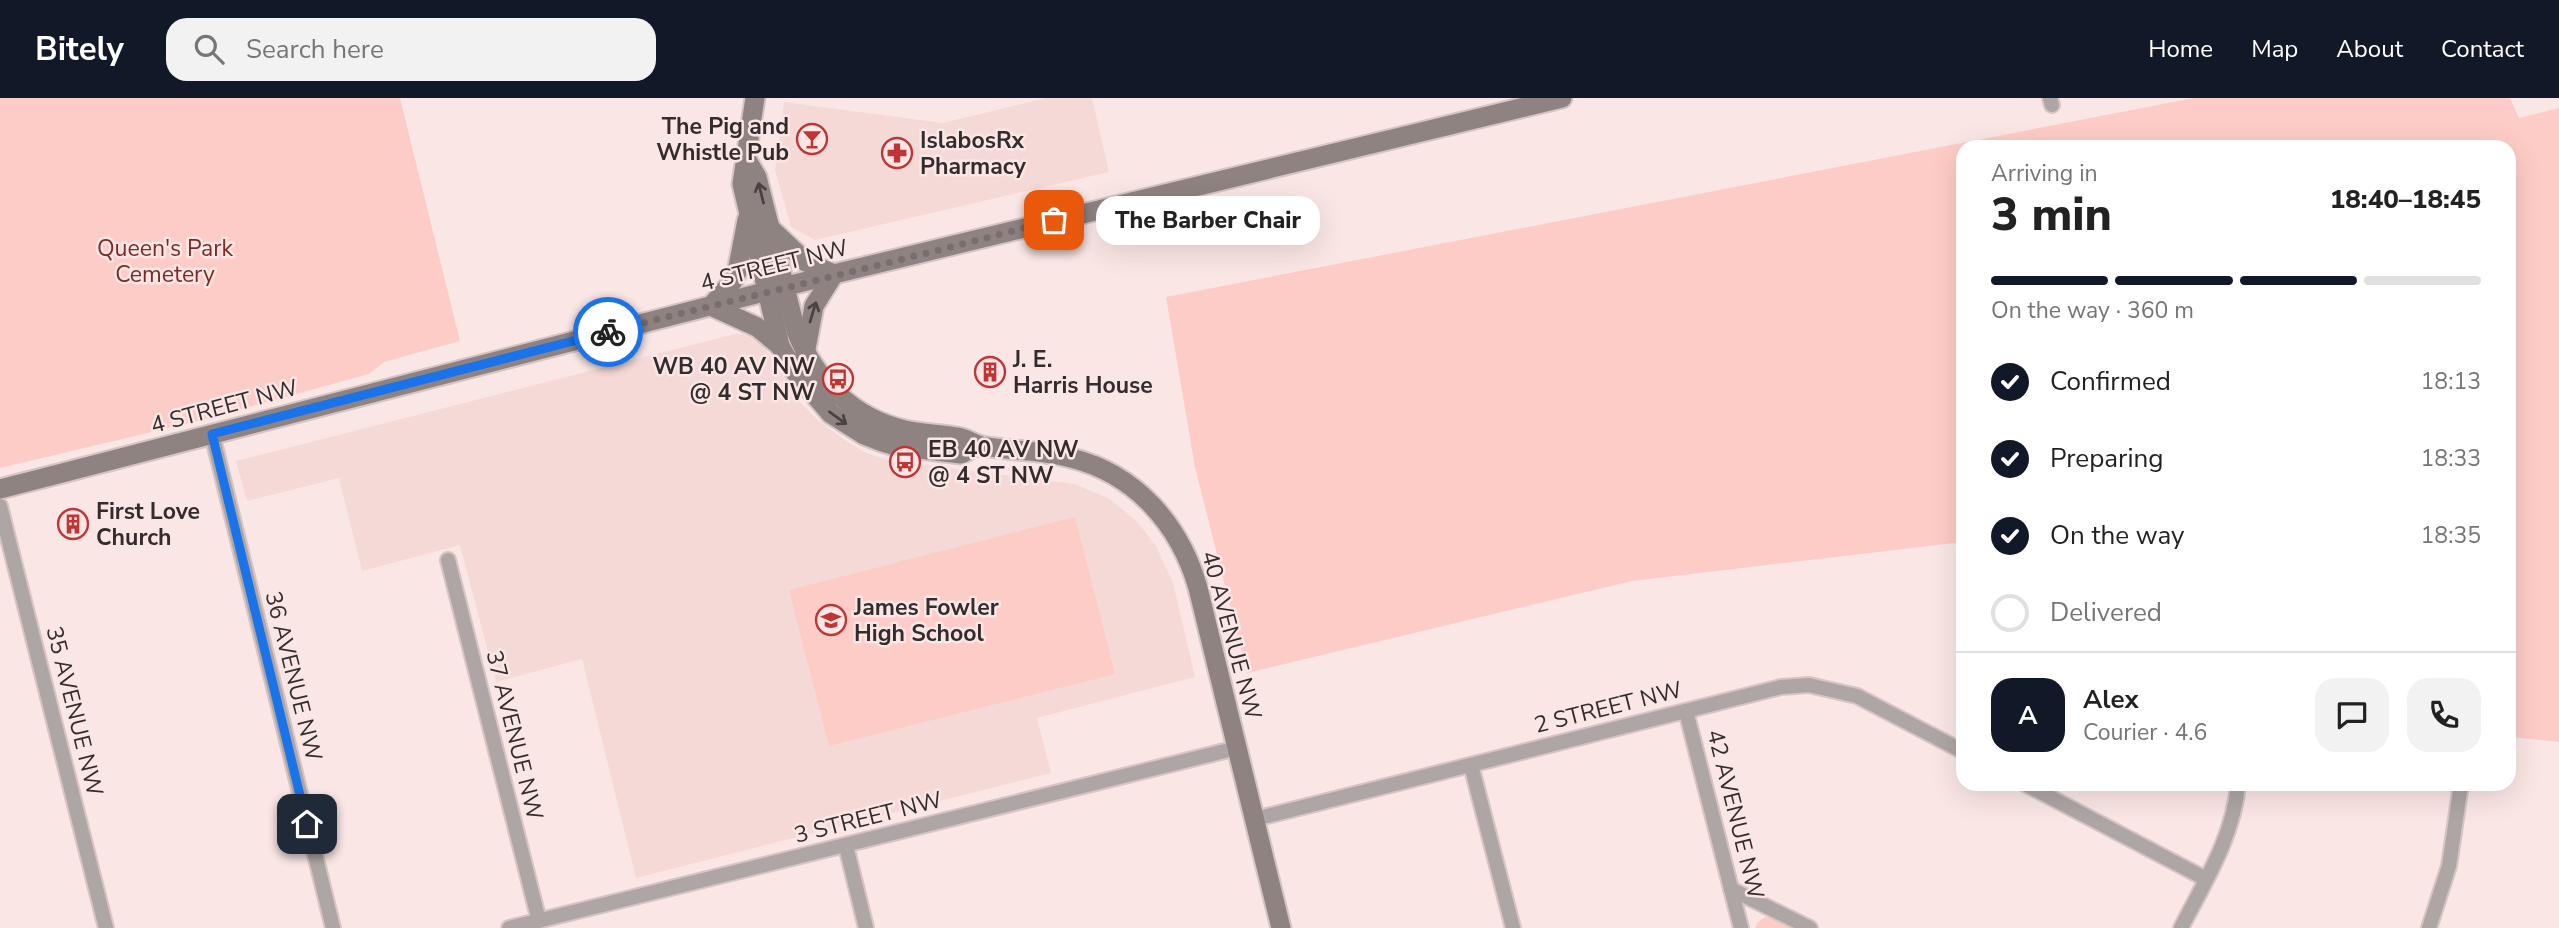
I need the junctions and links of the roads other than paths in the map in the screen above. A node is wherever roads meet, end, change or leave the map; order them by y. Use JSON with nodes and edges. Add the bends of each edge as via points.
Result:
{"nodes":[{"id":1,"x":755,"y":98,"type":"edge"},
{"id":2,"x":1556,"y":99,"type":"edge"},
{"id":3,"x":747,"y":160,"type":"junction"},
{"id":4,"x":748,"y":212,"type":"junction"},
{"id":5,"x":770,"y":228,"type":"junction"},
{"id":6,"x":834,"y":274,"type":"junction"},
{"id":7,"x":776,"y":289,"type":"junction"},
{"id":8,"x":711,"y":306,"type":"junction"},
{"id":9,"x":780,"y":346,"type":"junction"},
{"id":10,"x":805,"y":355,"type":"junction"},
{"id":11,"x":212,"y":434,"type":"junction"},
{"id":12,"x":978,"y":445,"type":"junction"},
{"id":13,"x":0,"y":489,"type":"edge"},
{"id":14,"x":0,"y":506,"type":"edge"},
{"id":15,"x":448,"y":560,"type":"dead end"},
{"id":16,"x":1686,"y":711,"type":"junction"},
{"id":17,"x":1237,"y":748,"type":"junction"},
{"id":18,"x":1956,"y":748,"type":"edge"},
{"id":19,"x":1471,"y":765,"type":"junction"},
{"id":20,"x":2038,"y":791,"type":"edge"},
{"id":21,"x":2237,"y":791,"type":"edge"},
{"id":22,"x":2460,"y":791,"type":"edge"},
{"id":23,"x":1255,"y":818,"type":"junction"},
{"id":24,"x":845,"y":846,"type":"junction"},
{"id":25,"x":2206,"y":879,"type":"junction"},
{"id":26,"x":1731,"y":889,"type":"junction"},
{"id":27,"x":539,"y":921,"type":"junction"},
{"id":28,"x":106,"y":928,"type":"edge"},
{"id":29,"x":333,"y":928,"type":"edge"},
{"id":30,"x":509,"y":928,"type":"edge"},
{"id":31,"x":866,"y":928,"type":"edge"},
{"id":32,"x":1282,"y":928,"type":"edge"},
{"id":33,"x":1513,"y":928,"type":"edge"},
{"id":34,"x":1741,"y":928,"type":"edge"},
{"id":35,"x":1810,"y":928,"type":"edge"},
{"id":36,"x":2180,"y":928,"type":"edge"},
{"id":37,"x":2429,"y":928,"type":"edge"}],
"edges":[{"from":1,"to":3,"type":"main road","name":"40 AVENUE NW"},
{"from":2,"to":6,"type":"main road","name":"4 STREET NW"},
{"from":3,"to":4,"type":"main road","name":"40 AVENUE NW","via":[[742,184]]},
{"from":5,"to":3,"type":"main road","name":"40 AVENUE NW","one_way":true,"via":[[757,177]]},
{"from":4,"to":7,"type":"main road","name":"40 AVENUE NW"},
{"from":4,"to":8,"type":"main road","via":[[737,272]]},
{"from":5,"to":6,"type":"main road","via":[[806,262]]},
{"from":5,"to":7,"type":"main road","name":"40 AVENUE NW"},
{"from":6,"to":7,"type":"main road","name":"4 STREET NW"},
{"from":10,"to":6,"type":"main road","one_way":true,"via":[[814,306]]},
{"from":7,"to":8,"type":"main road","name":"4 STREET NW"},
{"from":7,"to":9,"type":"main road","name":"40 AVENUE NW"},
{"from":7,"to":10,"type":"main road","name":"40 AVENUE NW"},
{"from":8,"to":9,"type":"main road","via":[[757,327]]},
{"from":8,"to":11,"type":"main road","name":"4 STREET NW"},
{"from":9,"to":12,"type":"main road","name":"40 AVENUE NW","one_way":true,"via":[[816,400],[864,435],[895,446],[961,454]]},
{"from":10,"to":12,"type":"main road","name":"40 AVENUE NW","via":[[839,396],[873,419],[907,431],[962,437]]},
{"from":11,"to":13,"type":"main road","name":"4 STREET NW"},
{"from":11,"to":29,"type":"street","name":"36 AVENUE NW"},
{"from":12,"to":17,"type":"main road","name":"40 AVENUE NW","via":[[1086,462],[1133,488],[1163,516],[1193,569]]},
{"from":14,"to":28,"type":"street","name":"35 AVENUE NW"},
{"from":15,"to":27,"type":"street","name":"37 AVENUE NW"},
{"from":16,"to":18,"type":"street","name":"2 STREET NW","via":[[1781,687],[1809,685],[1857,696]]},
{"from":16,"to":19,"type":"street","name":"2 STREET NW"},
{"from":16,"to":26,"type":"street","name":"42 AVENUE NW"},
{"from":17,"to":23,"type":"main road","name":"40 AVENUE NW"},
{"from":17,"to":24,"type":"street","name":"3 STREET NW"},
{"from":19,"to":23,"type":"street","name":"2 STREET NW"},
{"from":19,"to":33,"type":"street"},
{"from":20,"to":25,"type":"street"},
{"from":21,"to":25,"type":"street","via":[[2230,825]]},
{"from":22,"to":37,"type":"street","via":[[2449,866]]},
{"from":23,"to":32,"type":"main road","name":"40 AVENUE NW"},
{"from":24,"to":27,"type":"street","name":"3 STREET NW"},
{"from":24,"to":31,"type":"street"},
{"from":25,"to":36,"type":"street"},
{"from":26,"to":34,"type":"street","name":"42 AVENUE NW"},
{"from":26,"to":35,"type":"street"},
{"from":27,"to":30,"type":"street","name":"3 STREET NW"}]}
